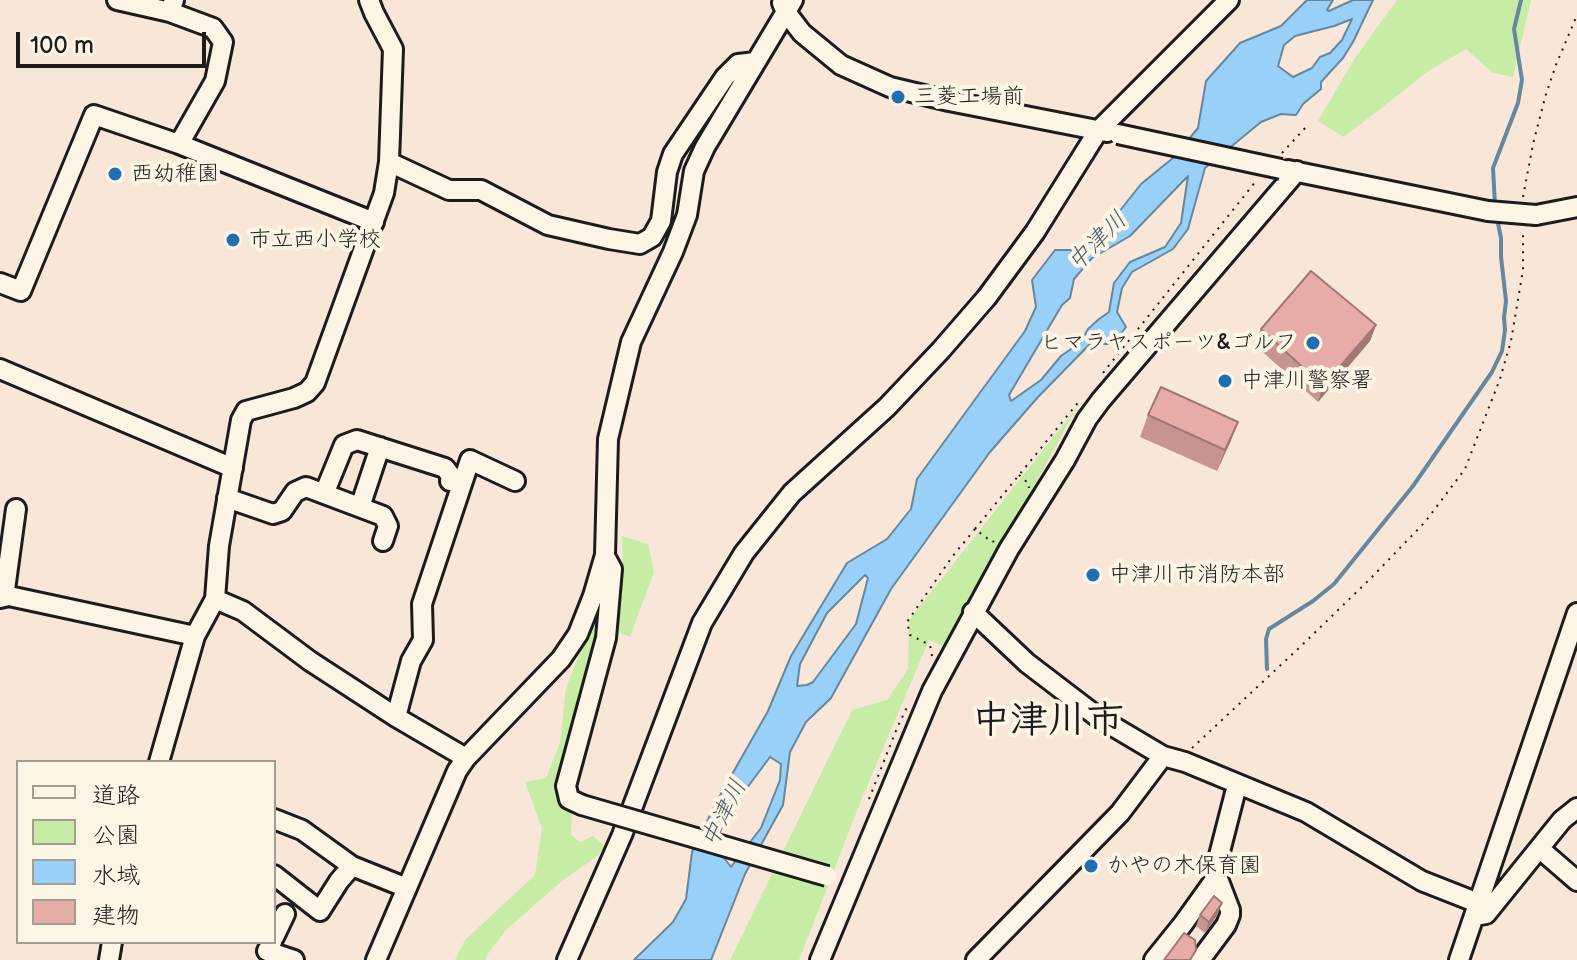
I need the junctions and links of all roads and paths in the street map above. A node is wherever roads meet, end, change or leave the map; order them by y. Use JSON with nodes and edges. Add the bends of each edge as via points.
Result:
{"nodes":[{"id":1,"x":117,"y":0,"type":"edge"},
{"id":2,"x":369,"y":0,"type":"edge"},
{"id":3,"x":1229,"y":0,"type":"edge"},
{"id":4,"x":786,"y":4,"type":"edge"},
{"id":5,"x":172,"y":6,"type":"edge"},
{"id":6,"x":1577,"y":15,"type":"edge"},
{"id":7,"x":756,"y":62,"type":"junction"},
{"id":8,"x":1306,"y":127,"type":"dead end"},
{"id":9,"x":1098,"y":131,"type":"junction"},
{"id":10,"x":179,"y":144,"type":"junction"},
{"id":11,"x":389,"y":162,"type":"junction"},
{"id":12,"x":1285,"y":166,"type":"junction"},
{"id":13,"x":1258,"y":178,"type":"dead end"},
{"id":14,"x":1523,"y":197,"type":"dead end"},
{"id":15,"x":1577,"y":207,"type":"edge"},
{"id":16,"x":1529,"y":220,"type":"junction"},
{"id":17,"x":374,"y":222,"type":"junction"},
{"id":18,"x":0,"y":283,"type":"edge"},
{"id":19,"x":0,"y":369,"type":"edge"},
{"id":20,"x":1098,"y":379,"type":"dead end"},
{"id":21,"x":1094,"y":395,"type":"junction"},
{"id":22,"x":380,"y":447,"type":"junction"},
{"id":23,"x":233,"y":468,"type":"junction"},
{"id":24,"x":1019,"y":475,"type":"junction"},
{"id":25,"x":450,"y":481,"type":"dead end"},
{"id":26,"x":515,"y":481,"type":"dead end"},
{"id":27,"x":1029,"y":490,"type":"dead end"},
{"id":28,"x":324,"y":494,"type":"junction"},
{"id":29,"x":227,"y":498,"type":"junction"},
{"id":30,"x":360,"y":507,"type":"junction"},
{"id":31,"x":16,"y":509,"type":"dead end"},
{"id":32,"x":975,"y":529,"type":"junction"},
{"id":33,"x":998,"y":540,"type":"dead end"},
{"id":34,"x":383,"y":541,"type":"dead end"},
{"id":35,"x":605,"y":555,"type":"junction"},
{"id":36,"x":2,"y":597,"type":"edge"},
{"id":37,"x":215,"y":599,"type":"junction"},
{"id":38,"x":973,"y":612,"type":"junction"},
{"id":39,"x":1577,"y":613,"type":"edge"},
{"id":40,"x":195,"y":636,"type":"junction"},
{"id":41,"x":933,"y":655,"type":"dead end"},
{"id":42,"x":909,"y":704,"type":"dead end"},
{"id":43,"x":396,"y":717,"type":"junction"},
{"id":44,"x":1189,"y":752,"type":"dead end"},
{"id":45,"x":1163,"y":756,"type":"junction"},
{"id":46,"x":466,"y":758,"type":"junction"},
{"id":47,"x":160,"y":760,"type":"edge"},
{"id":48,"x":1235,"y":793,"type":"dead end"},
{"id":49,"x":1577,"y":808,"type":"edge"},
{"id":50,"x":879,"y":816,"type":"junction"},
{"id":51,"x":276,"y":820,"type":"edge"},
{"id":52,"x":1540,"y":849,"type":"junction"},
{"id":53,"x":352,"y":866,"type":"junction"},
{"id":54,"x":276,"y":877,"type":"edge"},
{"id":55,"x":1216,"y":878,"type":"junction"},
{"id":56,"x":1577,"y":881,"type":"edge"},
{"id":57,"x":851,"y":883,"type":"junction"},
{"id":58,"x":407,"y":888,"type":"junction"},
{"id":59,"x":1476,"y":910,"type":"junction"},
{"id":60,"x":285,"y":914,"type":"dead end"},
{"id":61,"x":276,"y":934,"type":"edge"},
{"id":62,"x":271,"y":944,"type":"edge"},
{"id":63,"x":294,"y":960,"type":"edge"},
{"id":64,"x":376,"y":960,"type":"edge"},
{"id":65,"x":567,"y":960,"type":"edge"},
{"id":66,"x":820,"y":960,"type":"edge"},
{"id":67,"x":976,"y":960,"type":"edge"},
{"id":68,"x":1154,"y":960,"type":"edge"},
{"id":69,"x":1200,"y":960,"type":"edge"},
{"id":70,"x":1459,"y":960,"type":"edge"}],
"edges":[{"from":1,"to":5,"type":"street"},
{"from":2,"to":11,"type":"street","via":[[393,49]]},
{"from":3,"to":9,"type":"street"},
{"from":4,"to":7,"type":"street"},
{"from":4,"to":9,"type":"street","via":[[802,33],[841,65],[890,87]]},
{"from":5,"to":10,"type":"street","via":[[213,28],[223,42],[215,81]]},
{"from":6,"to":14,"type":"path","via":[[1546,94]]},
{"from":7,"to":11,"type":"street","via":[[738,64],[725,77],[673,154],[661,221],[652,237],[640,244],[548,225],[481,190],[449,190]]},
{"from":7,"to":35,"type":"street","via":[[694,171],[687,215],[631,342],[608,439]]},
{"from":8,"to":12,"type":"path"},
{"from":9,"to":12,"type":"street","bridge":true},
{"from":9,"to":65,"type":"street","via":[[987,297],[887,407],[792,493],[744,553],[702,623],[622,835]]},
{"from":10,"to":17,"type":"street"},
{"from":10,"to":18,"type":"street","via":[[94,115],[21,291]]},
{"from":11,"to":17,"type":"street"},
{"from":12,"to":16,"type":"street","bridge":true},
{"from":12,"to":21,"type":"street"},
{"from":13,"to":20,"type":"path"},
{"from":15,"to":16,"type":"street"},
{"from":16,"to":44,"type":"path","via":[[1511,341],[1465,469],[1425,522],[1372,577]]},
{"from":17,"to":23,"type":"street","via":[[315,383],[294,398],[246,411]]},
{"from":19,"to":23,"type":"street"},
{"from":21,"to":24,"type":"path"},
{"from":21,"to":38,"type":"street","via":[[1065,460]]},
{"from":22,"to":25,"type":"street","via":[[445,468]]},
{"from":22,"to":28,"type":"street","via":[[357,440],[344,445]]},
{"from":22,"to":30,"type":"street"},
{"from":23,"to":29,"type":"street"},
{"from":24,"to":27,"type":"path"},
{"from":24,"to":32,"type":"path"},
{"from":26,"to":43,"type":"street","via":[[470,460],[422,604],[423,640],[411,661]]},
{"from":28,"to":29,"type":"street","via":[[306,487],[273,514]]},
{"from":28,"to":30,"type":"street"},
{"from":29,"to":37,"type":"street"},
{"from":30,"to":34,"type":"street","via":[[383,516],[388,526]]},
{"from":31,"to":36,"type":"street"},
{"from":32,"to":33,"type":"path","via":[[992,542]]},
{"from":32,"to":41,"type":"path","via":[[907,622],[910,635],[930,645]]},
{"from":35,"to":46,"type":"street","via":[[578,634],[561,659]]},
{"from":35,"to":57,"type":"street","bridge":true,"via":[[612,569],[606,638],[566,786],[569,799]]},
{"from":36,"to":40,"type":"street"},
{"from":37,"to":40,"type":"street"},
{"from":37,"to":43,"type":"street","via":[[243,611]]},
{"from":38,"to":45,"type":"street","via":[[1027,663],[1099,718]]},
{"from":38,"to":50,"type":"street","via":[[932,691]]},
{"from":39,"to":59,"type":"street"},
{"from":40,"to":47,"type":"street"},
{"from":42,"to":50,"type":"path","via":[[869,799]]},
{"from":43,"to":46,"type":"street"},
{"from":45,"to":59,"type":"street","via":[[1306,812]]},
{"from":45,"to":67,"type":"street","via":[[1120,813]]},
{"from":46,"to":58,"type":"street"},
{"from":48,"to":55,"type":"street"},
{"from":49,"to":52,"type":"street"},
{"from":50,"to":57,"type":"street"},
{"from":51,"to":53,"type":"street","via":[[302,830]]},
{"from":52,"to":56,"type":"street"},
{"from":52,"to":59,"type":"street","via":[[1486,914]]},
{"from":53,"to":54,"type":"street","via":[[320,911]]},
{"from":53,"to":58,"type":"street"},
{"from":55,"to":68,"type":"street"},
{"from":55,"to":69,"type":"street","via":[[1230,915]]},
{"from":57,"to":66,"type":"street"},
{"from":58,"to":64,"type":"street"},
{"from":59,"to":70,"type":"street"},
{"from":60,"to":61,"type":"street"},
{"from":62,"to":63,"type":"street","via":[[267,951]]}]}
